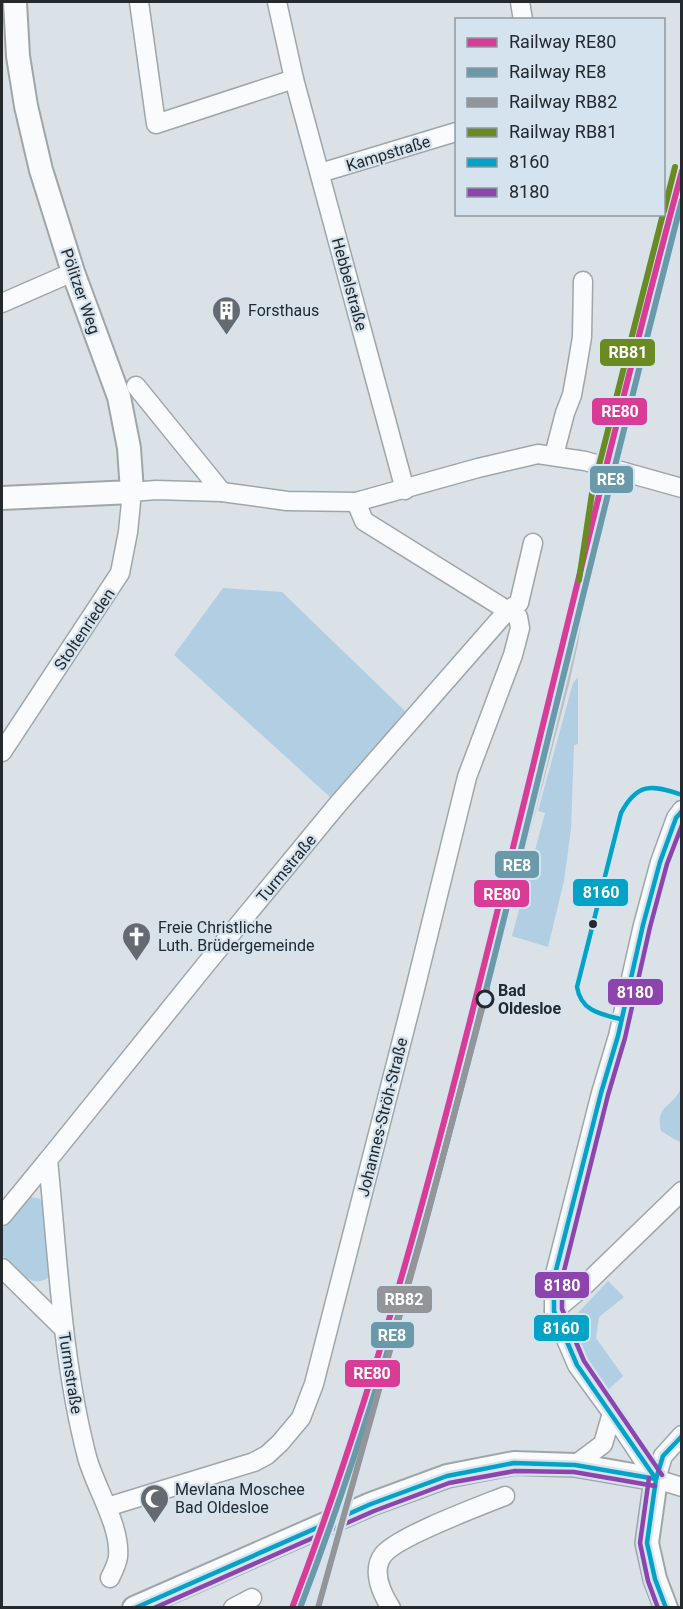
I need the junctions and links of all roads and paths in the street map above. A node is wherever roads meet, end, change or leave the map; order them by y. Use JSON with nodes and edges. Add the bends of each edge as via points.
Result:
{"nodes":[{"id":1,"x":15,"y":2,"type":"edge"},
{"id":2,"x":139,"y":2,"type":"edge"},
{"id":3,"x":277,"y":2,"type":"edge"},
{"id":4,"x":520,"y":2,"type":"edge"},
{"id":5,"x":523,"y":18,"type":"edge"},
{"id":6,"x":294,"y":79,"type":"junction"},
{"id":7,"x":455,"y":132,"type":"edge"},
{"id":8,"x":321,"y":173,"type":"junction"},
{"id":9,"x":73,"y":272,"type":"junction"},
{"id":10,"x":583,"y":281,"type":"dead end"},
{"id":11,"x":2,"y":303,"type":"edge"},
{"id":12,"x":136,"y":386,"type":"dead end"},
{"id":13,"x":554,"y":455,"type":"junction"},
{"id":14,"x":681,"y":488,"type":"edge"},
{"id":15,"x":405,"y":490,"type":"junction"},
{"id":16,"x":132,"y":492,"type":"junction"},
{"id":17,"x":222,"y":492,"type":"junction"},
{"id":18,"x":2,"y":498,"type":"edge"},
{"id":19,"x":356,"y":502,"type":"junction"},
{"id":20,"x":533,"y":543,"type":"dead end"},
{"id":21,"x":508,"y":610,"type":"junction"},
{"id":22,"x":2,"y":752,"type":"edge"},
{"id":23,"x":681,"y":810,"type":"edge"},
{"id":24,"x":48,"y":1160,"type":"junction"},
{"id":25,"x":681,"y":1191,"type":"edge"},
{"id":26,"x":2,"y":1216,"type":"edge"},
{"id":27,"x":2,"y":1268,"type":"edge"},
{"id":28,"x":554,"y":1311,"type":"junction"},
{"id":29,"x":64,"y":1329,"type":"junction"},
{"id":30,"x":612,"y":1413,"type":"junction"},
{"id":31,"x":681,"y":1435,"type":"edge"},
{"id":32,"x":575,"y":1465,"type":"junction"},
{"id":33,"x":656,"y":1479,"type":"junction"},
{"id":34,"x":681,"y":1487,"type":"edge"},
{"id":35,"x":505,"y":1496,"type":"dead end"},
{"id":36,"x":107,"y":1507,"type":"junction"},
{"id":37,"x":110,"y":1578,"type":"dead end"},
{"id":38,"x":252,"y":1598,"type":"dead end"},
{"id":39,"x":134,"y":1608,"type":"edge"},
{"id":40,"x":233,"y":1608,"type":"edge"},
{"id":41,"x":391,"y":1608,"type":"edge"},
{"id":42,"x":666,"y":1608,"type":"edge"}],
"edges":[{"from":1,"to":9,"type":"main road","name":"Pölitzer Weg","via":[[26,106],[41,170]]},
{"from":2,"to":6,"type":"street","via":[[156,124]]},
{"from":3,"to":6,"type":"street","name":"Hebbelstraße"},
{"from":4,"to":5,"type":"street"},
{"from":6,"to":8,"type":"street","name":"Hebbelstraße"},
{"from":7,"to":8,"type":"street","name":"Kampstraße"},
{"from":8,"to":15,"type":"street","name":"Hebbelstraße"},
{"from":9,"to":11,"type":"street"},
{"from":9,"to":16,"type":"main road","name":"Pölitzer Weg","via":[[119,397]]},
{"from":10,"to":13,"type":"street","via":[[582,337],[572,395]]},
{"from":12,"to":17,"type":"street"},
{"from":13,"to":14,"type":"street"},
{"from":13,"to":15,"type":"street","via":[[538,454],[498,463]]},
{"from":15,"to":19,"type":"street"},
{"from":16,"to":17,"type":"street"},
{"from":16,"to":18,"type":"main road"},
{"from":16,"to":22,"type":"street","name":"Stoltenrieden","via":[[120,573]]},
{"from":17,"to":19,"type":"street","via":[[286,501]]},
{"from":19,"to":21,"type":"street","via":[[364,522]]},
{"from":20,"to":21,"type":"street","name":"Turmstraße","via":[[519,603]]},
{"from":21,"to":24,"type":"street","name":"Turmstraße","via":[[332,812]]},
{"from":21,"to":36,"type":"street","name":"Johannes-Ströh-Straße","via":[[518,617],[520,628],[466,777],[345,1264],[303,1413],[280,1443],[254,1462]]},
{"from":23,"to":28,"type":"street","via":[[660,862],[595,1114],[554,1278]]},
{"from":24,"to":26,"type":"street","name":"Turmstraße"},
{"from":24,"to":29,"type":"street","name":"Turmstraße"},
{"from":25,"to":28,"type":"street"},
{"from":27,"to":29,"type":"street"},
{"from":28,"to":30,"type":"street","via":[[577,1365]]},
{"from":29,"to":36,"type":"street","name":"Turmstraße","via":[[82,1437]]},
{"from":30,"to":32,"type":"street","via":[[603,1444]]},
{"from":30,"to":33,"type":"street"},
{"from":31,"to":33,"type":"street","via":[[663,1456]]},
{"from":32,"to":33,"type":"main road"},
{"from":32,"to":39,"type":"main road","via":[[514,1463],[447,1476],[371,1504]]},
{"from":33,"to":34,"type":"street"},
{"from":33,"to":42,"type":"main road","via":[[647,1543]]},
{"from":35,"to":41,"type":"street","via":[[391,1547],[377,1567]]},
{"from":36,"to":37,"type":"street","name":"Turmstraße","via":[[118,1548]]},
{"from":38,"to":40,"type":"street"}]}
